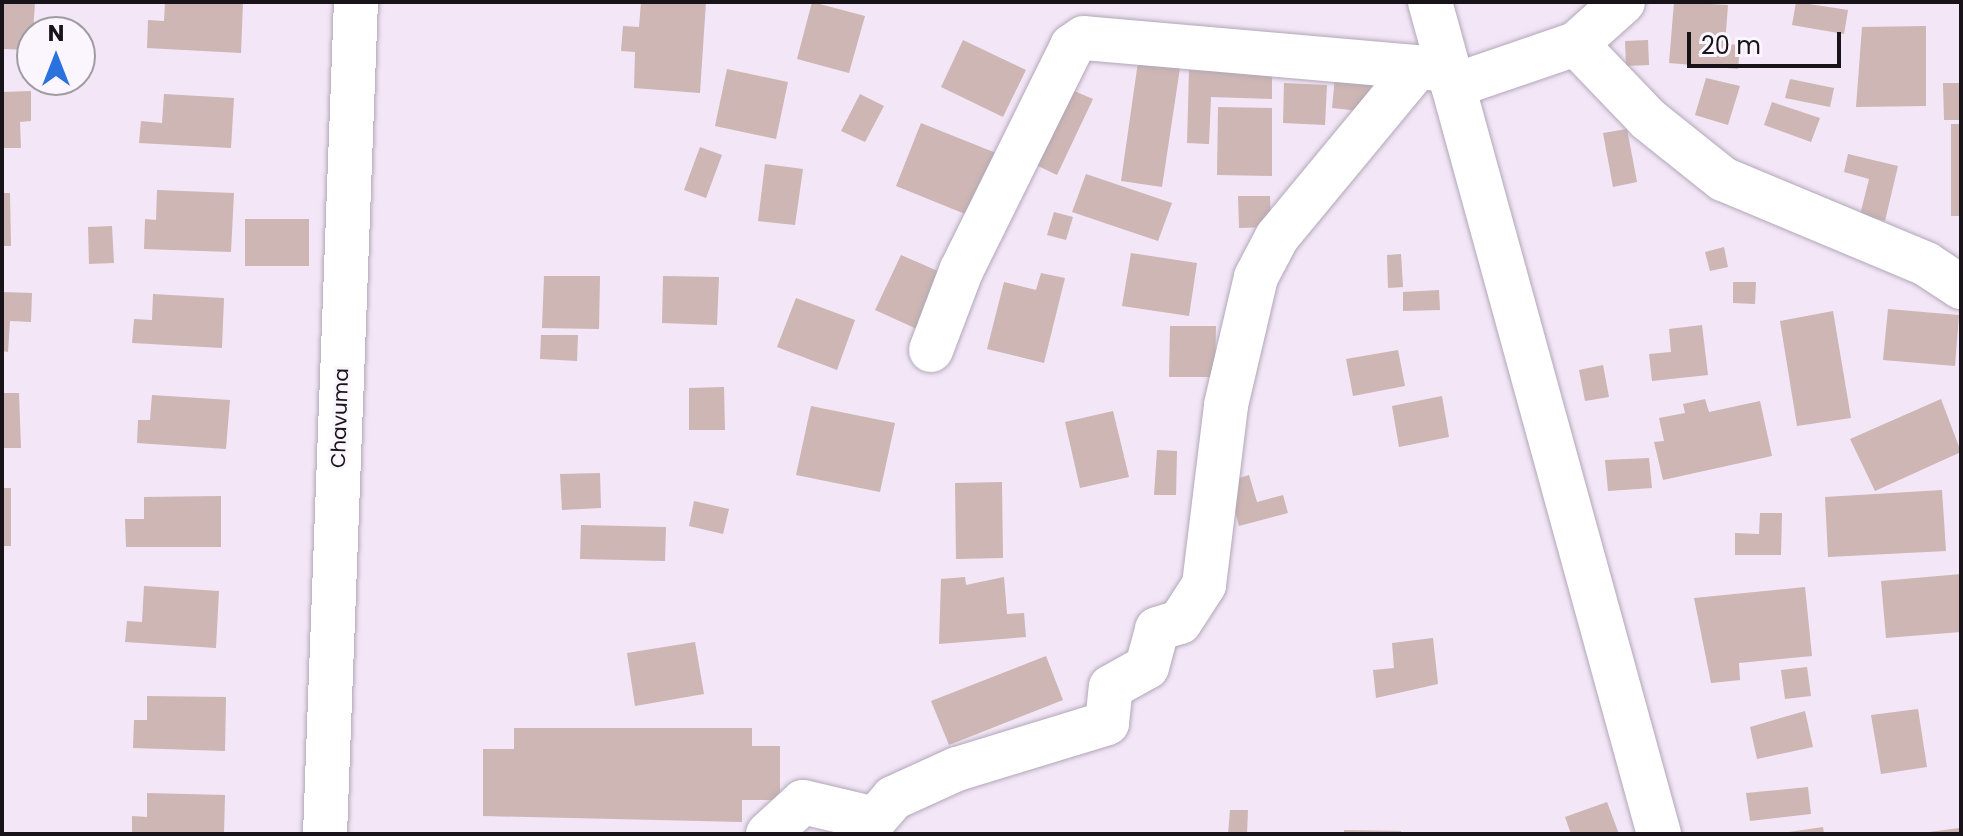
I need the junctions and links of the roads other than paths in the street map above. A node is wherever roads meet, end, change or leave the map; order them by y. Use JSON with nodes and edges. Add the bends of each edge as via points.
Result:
{"nodes":[{"id":1,"x":356,"y":2,"type":"edge"},
{"id":2,"x":1430,"y":2,"type":"edge"},
{"id":3,"x":1623,"y":2,"type":"edge"},
{"id":4,"x":1576,"y":44,"type":"junction"},
{"id":5,"x":1440,"y":74,"type":"junction"},
{"id":6,"x":1961,"y":287,"type":"edge"},
{"id":7,"x":931,"y":350,"type":"dead end"},
{"id":8,"x":325,"y":834,"type":"edge"},
{"id":9,"x":768,"y":834,"type":"edge"},
{"id":10,"x":1659,"y":834,"type":"edge"}],
"edges":[{"from":1,"to":8,"type":"street","name":"Chavuma"},
{"from":2,"to":5,"type":"street"},
{"from":3,"to":4,"type":"street"},
{"from":4,"to":5,"type":"street"},
{"from":4,"to":6,"type":"street","via":[[1649,120],[1723,179],[1926,264]]},
{"from":5,"to":7,"type":"street","via":[[1084,38],[1072,46],[961,271]]},
{"from":5,"to":9,"type":"street","via":[[1277,237],[1256,277],[1226,405],[1204,585],[1180,622],[1157,629],[1147,667],[1111,687],[1107,723],[957,769],[893,798],[875,819],[803,802]]},
{"from":5,"to":10,"type":"street"}]}
